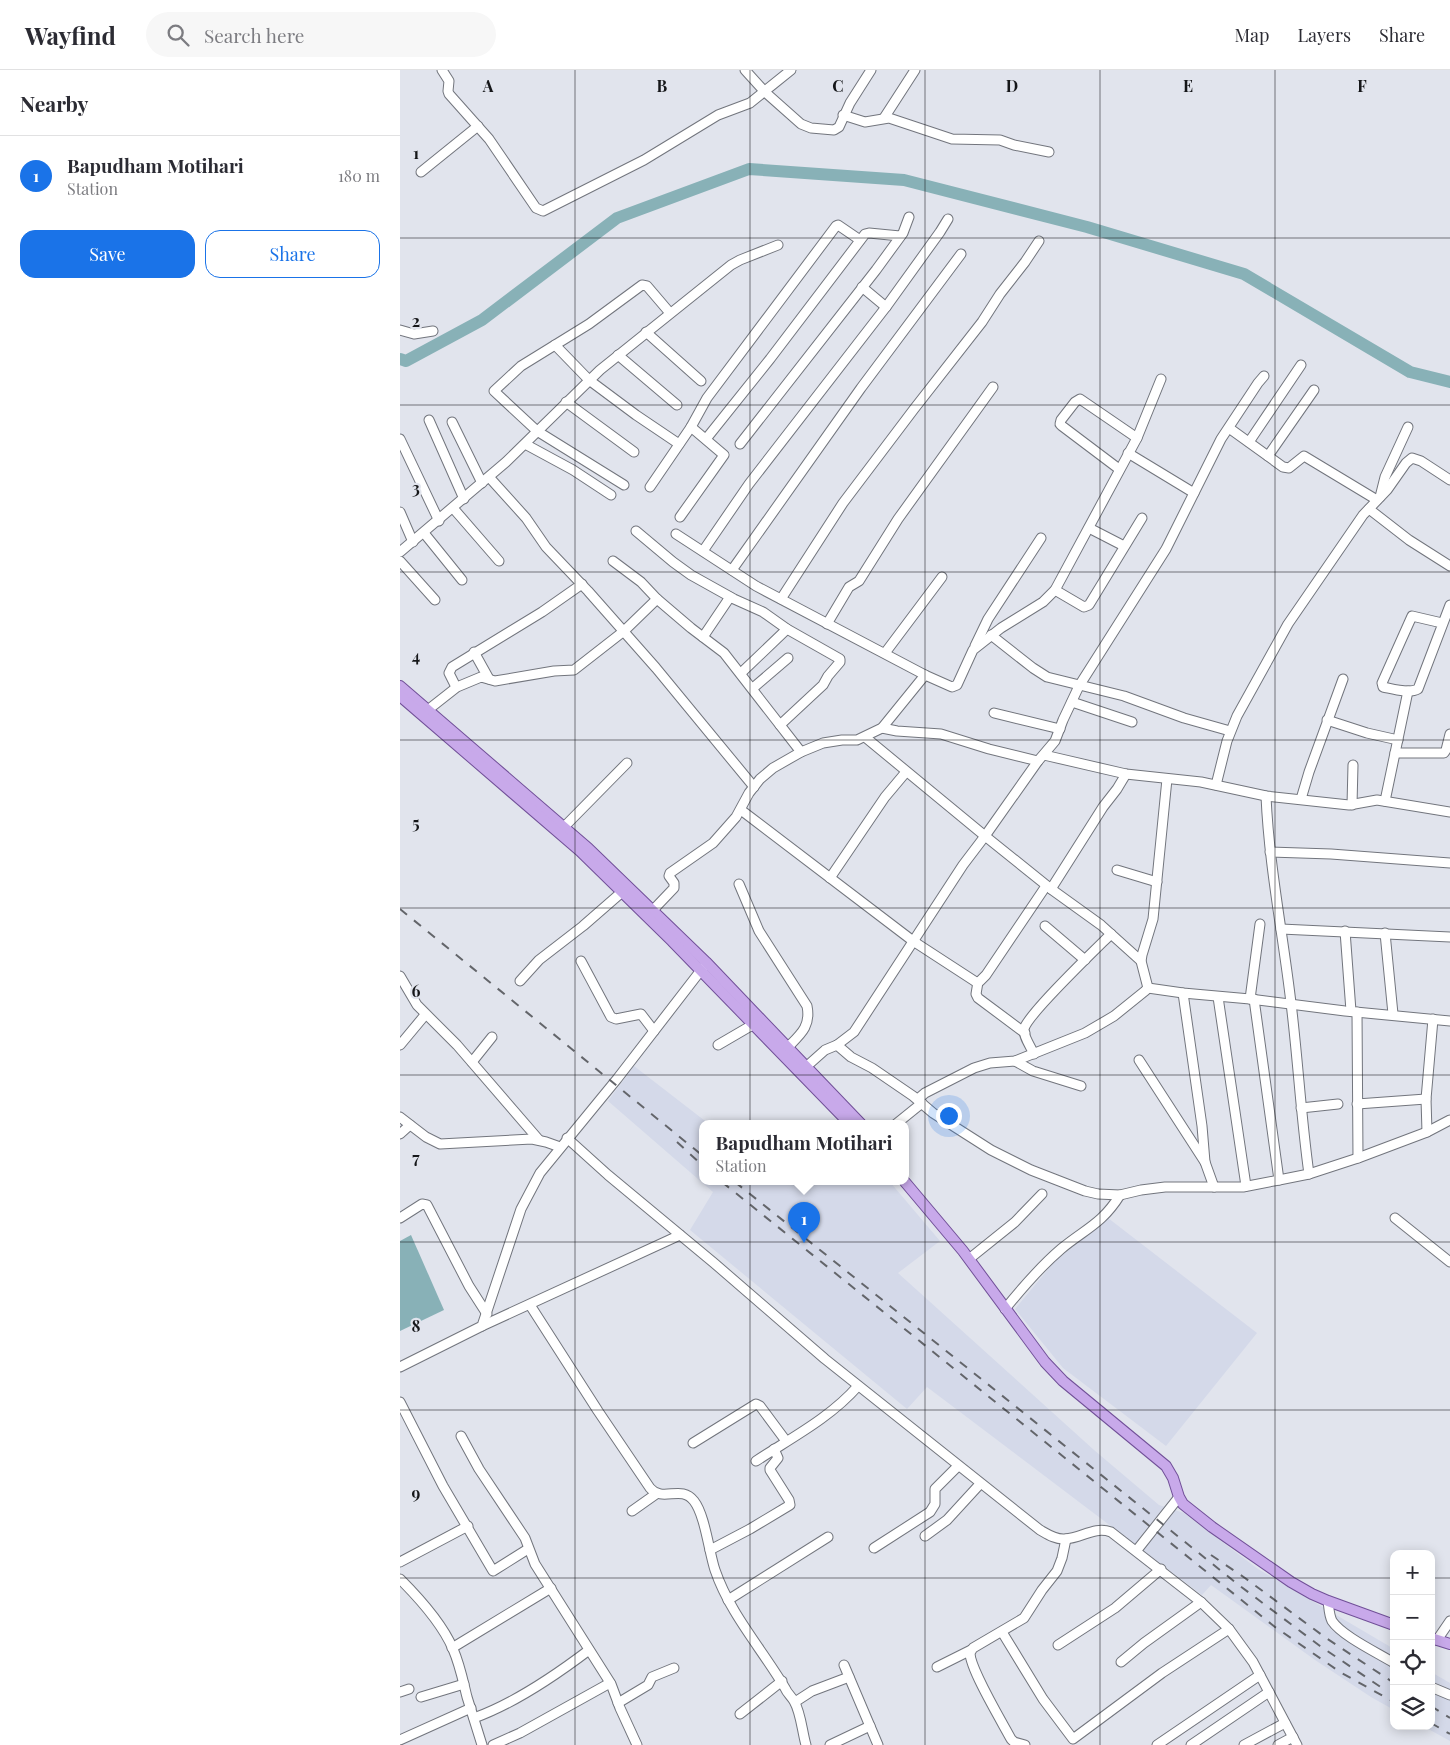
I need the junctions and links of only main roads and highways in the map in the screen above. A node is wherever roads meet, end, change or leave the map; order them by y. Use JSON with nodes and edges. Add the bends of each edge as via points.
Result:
{"nodes":[{"id":1,"x":400,"y":686,"type":"edge"},
{"id":2,"x":400,"y":696,"type":"edge"},
{"id":3,"x":703,"y":967,"type":"junction"},
{"id":4,"x":846,"y":1120,"type":"edge"},
{"id":5,"x":857,"y":1120,"type":"edge"},
{"id":6,"x":908,"y":1185,"type":"edge"},
{"id":7,"x":1390,"y":1624,"type":"edge"},
{"id":8,"x":1435,"y":1639,"type":"edge"},
{"id":9,"x":1450,"y":1644,"type":"edge"}],
"edges":[{"from":1,"to":3,"type":"main road","via":[[588,848],[653,910]]},
{"from":2,"to":3,"type":"main road","via":[[580,851]]},
{"from":3,"to":4,"type":"main road"},
{"from":3,"to":5,"type":"main road","via":[[788,1047]]},
{"from":6,"to":7,"type":"main road","via":[[969,1258],[1045,1362],[1063,1381],[1166,1466],[1183,1504],[1291,1582],[1328,1602]]},
{"from":8,"to":9,"type":"main road"}]}
